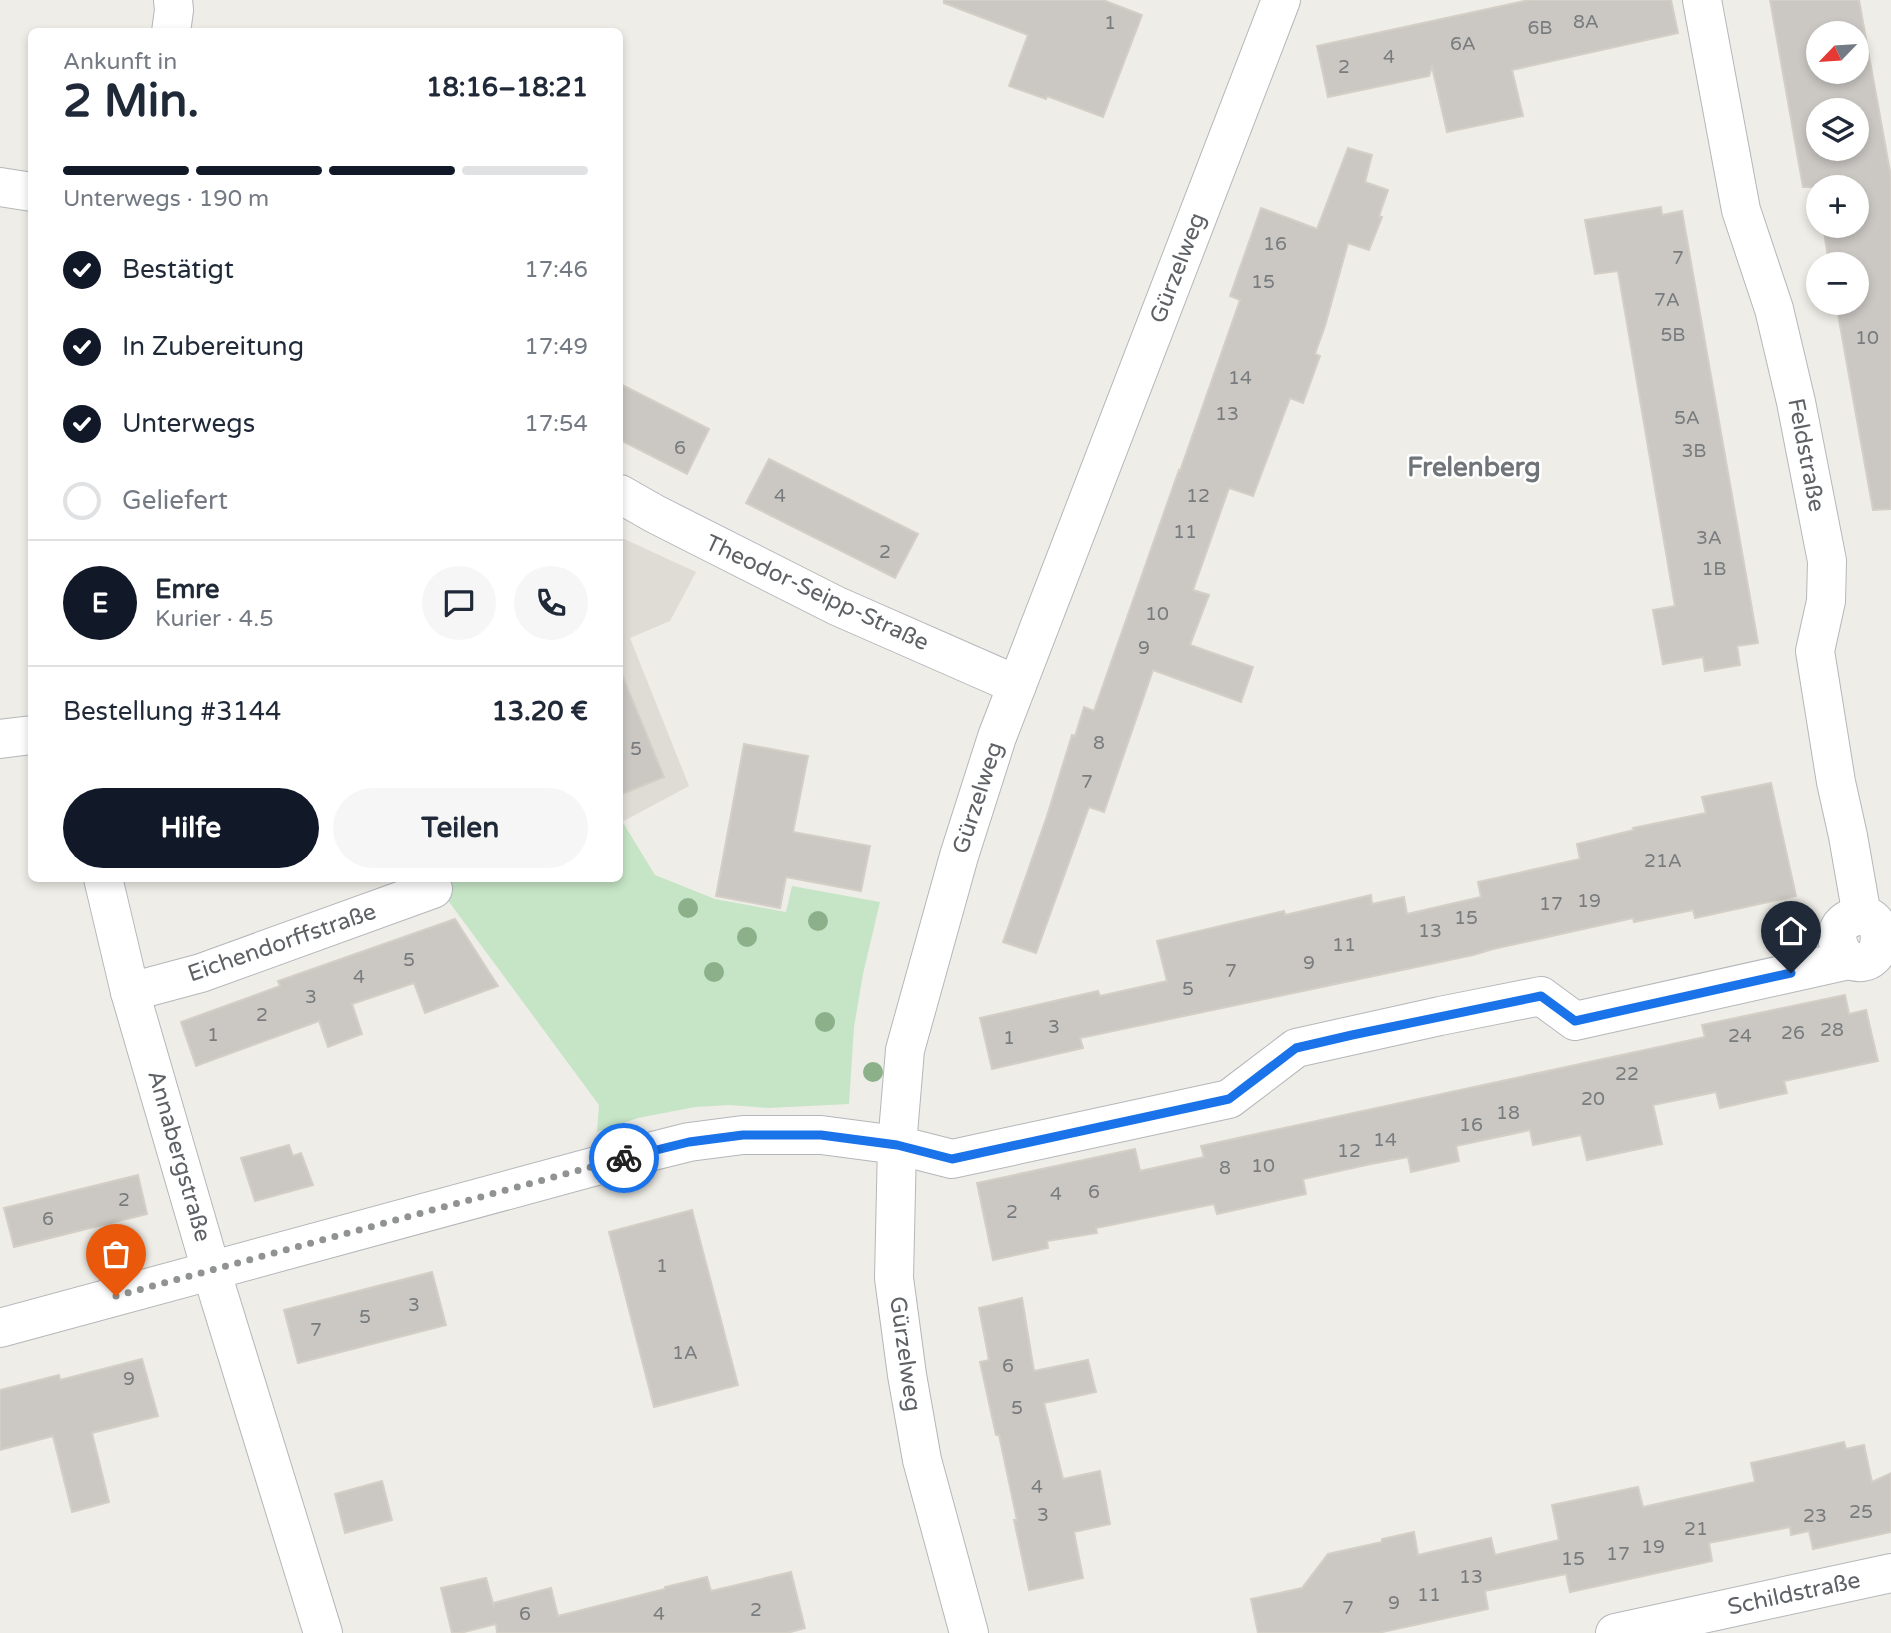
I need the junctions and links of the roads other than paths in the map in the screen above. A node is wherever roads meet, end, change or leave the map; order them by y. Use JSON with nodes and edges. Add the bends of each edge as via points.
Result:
{"nodes":[{"id":1,"x":173,"y":0,"type":"edge"},
{"id":2,"x":1702,"y":0,"type":"edge"},
{"id":3,"x":1278,"y":1,"type":"edge"},
{"id":4,"x":172,"y":28,"type":"edge"},
{"id":5,"x":0,"y":187,"type":"edge"},
{"id":6,"x":28,"y":191,"type":"edge"},
{"id":7,"x":623,"y":496,"type":"edge"},
{"id":8,"x":1017,"y":685,"type":"junction"},
{"id":9,"x":28,"y":736,"type":"edge"},
{"id":10,"x":0,"y":739,"type":"edge"},
{"id":11,"x":104,"y":882,"type":"edge"},
{"id":12,"x":433,"y":889,"type":"dead end"},
{"id":13,"x":1879,"y":931,"type":"edge"},
{"id":14,"x":130,"y":992,"type":"junction"},
{"id":15,"x":897,"y":1145,"type":"junction"},
{"id":16,"x":211,"y":1270,"type":"junction"},
{"id":17,"x":0,"y":1328,"type":"edge"},
{"id":18,"x":1891,"y":1573,"type":"edge"},
{"id":19,"x":323,"y":1633,"type":"edge"},
{"id":20,"x":970,"y":1633,"type":"edge"},
{"id":21,"x":1615,"y":1633,"type":"edge"}],
"edges":[{"from":1,"to":4,"type":"street"},
{"from":2,"to":13,"type":"street","name":"Feldstraße","via":[[1741,209],[1774,309],[1827,561],[1826,601],[1815,651],[1836,782]]},
{"from":3,"to":8,"type":"street","name":"Gürzelweg"},
{"from":5,"to":6,"type":"street"},
{"from":7,"to":8,"type":"street","name":"Theodor-Seipp-Straße","via":[[837,606]]},
{"from":8,"to":15,"type":"street","name":"Gürzelweg","via":[[959,856],[905,1051]]},
{"from":9,"to":10,"type":"street"},
{"from":11,"to":14,"type":"street","name":"Annabergstraße"},
{"from":12,"to":14,"type":"street","name":"Eichendorffstraße","via":[[201,973]]},
{"from":13,"to":15,"type":"street","via":[[1854,916],[1845,921],[1837,937],[1847,961],[1575,1021],[1541,996],[1296,1048],[1229,1099],[952,1159]]},
{"from":14,"to":16,"type":"street","name":"Annabergstraße"},
{"from":15,"to":16,"type":"street","via":[[821,1135],[743,1135],[689,1142]]},
{"from":15,"to":20,"type":"street","name":"Gürzelweg","via":[[894,1278],[907,1375],[922,1460]]},
{"from":16,"to":17,"type":"street"},
{"from":16,"to":19,"type":"street","name":"Annabergstraße"},
{"from":18,"to":21,"type":"street","name":"Schildstraße"}]}
